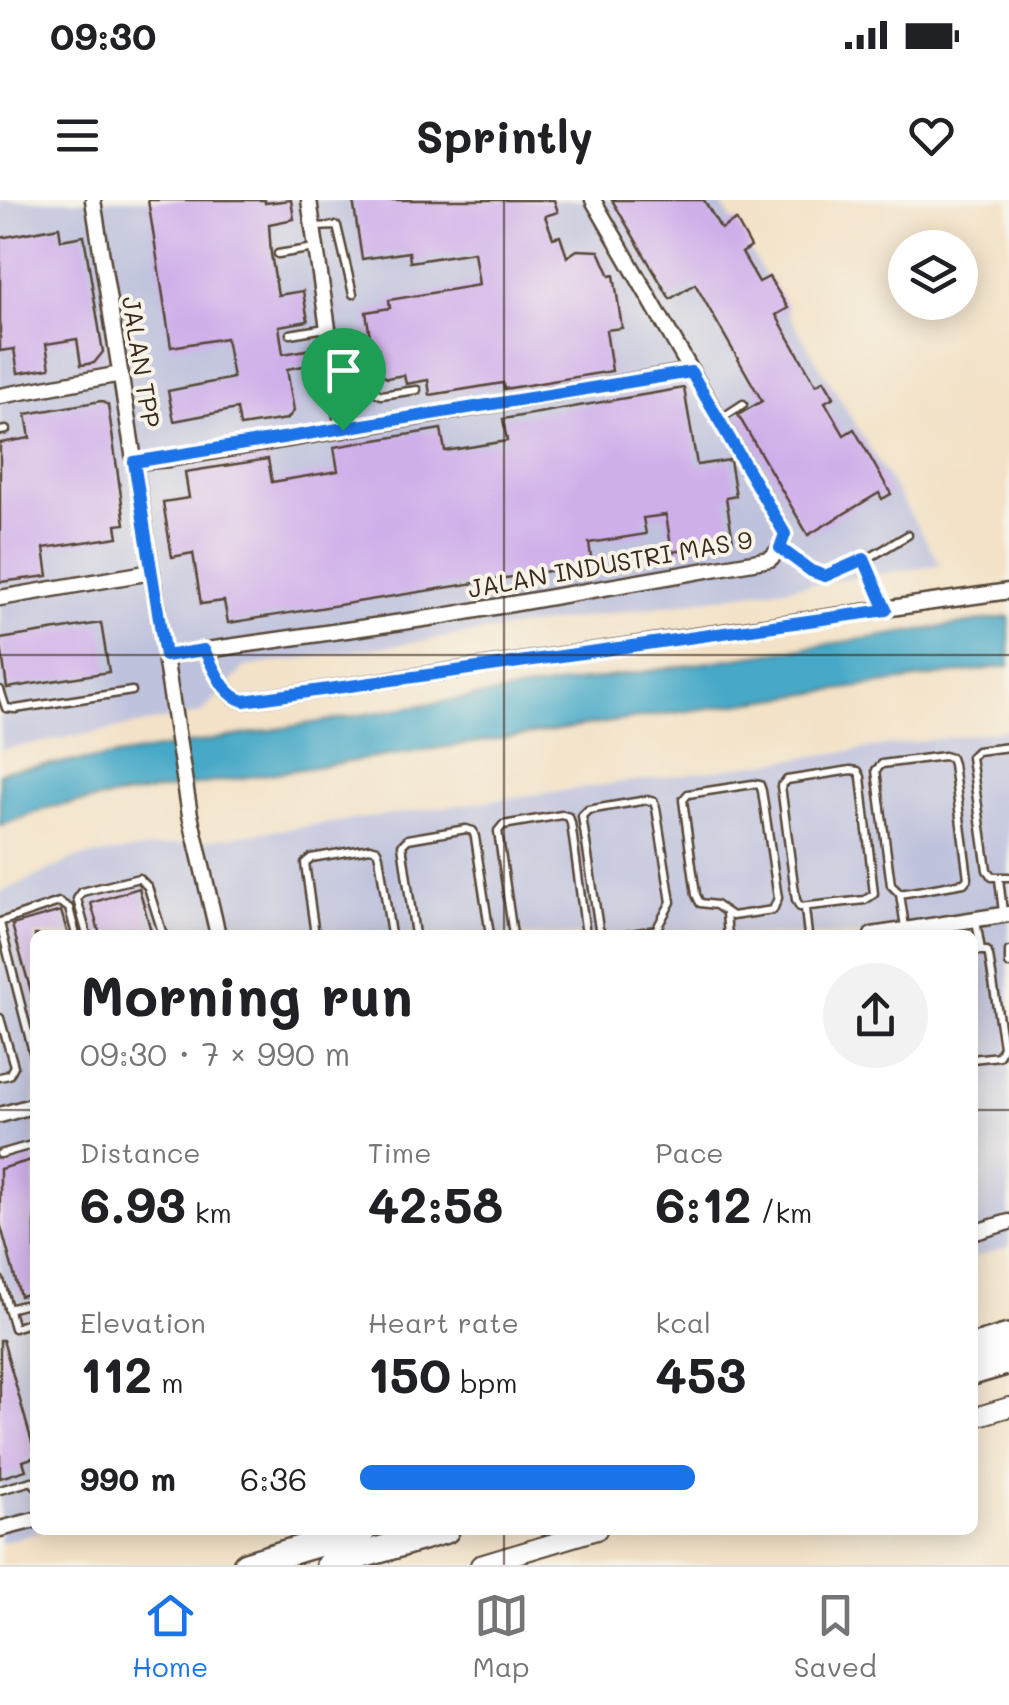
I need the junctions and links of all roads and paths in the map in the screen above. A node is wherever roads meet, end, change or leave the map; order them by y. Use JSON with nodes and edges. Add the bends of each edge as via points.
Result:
{"nodes":[{"id":1,"x":93,"y":200,"type":"edge"},
{"id":2,"x":309,"y":200,"type":"edge"},
{"id":3,"x":593,"y":200,"type":"edge"},
{"id":4,"x":313,"y":227,"type":"junction"},
{"id":5,"x":316,"y":248,"type":"junction"},
{"id":6,"x":278,"y":254,"type":"dead end"},
{"id":7,"x":353,"y":294,"type":"dead end"},
{"id":8,"x":328,"y":333,"type":"junction"},
{"id":9,"x":290,"y":334,"type":"dead end"},
{"id":10,"x":691,"y":372,"type":"junction"},
{"id":11,"x":120,"y":374,"type":"junction"},
{"id":12,"x":417,"y":390,"type":"dead end"},
{"id":13,"x":0,"y":396,"type":"edge"},
{"id":14,"x":743,"y":404,"type":"dead end"},
{"id":15,"x":719,"y":419,"type":"junction"},
{"id":16,"x":343,"y":430,"type":"junction"},
{"id":17,"x":134,"y":462,"type":"junction"},
{"id":18,"x":908,"y":534,"type":"dead end"},
{"id":19,"x":780,"y":548,"type":"junction"},
{"id":20,"x":864,"y":559,"type":"junction"},
{"id":21,"x":152,"y":572,"type":"junction"},
{"id":22,"x":1009,"y":591,"type":"edge"},
{"id":23,"x":0,"y":598,"type":"edge"},
{"id":24,"x":886,"y":610,"type":"junction"},
{"id":25,"x":204,"y":650,"type":"junction"},
{"id":26,"x":165,"y":656,"type":"junction"},
{"id":27,"x":0,"y":690,"type":"edge"},
{"id":28,"x":132,"y":691,"type":"dead end"},
{"id":29,"x":1009,"y":747,"type":"edge"},
{"id":30,"x":1009,"y":877,"type":"edge"},
{"id":31,"x":999,"y":879,"type":"junction"},
{"id":32,"x":900,"y":894,"type":"junction"},
{"id":33,"x":805,"y":909,"type":"junction"},
{"id":34,"x":726,"y":914,"type":"junction"},
{"id":35,"x":1006,"y":914,"type":"edge"},
{"id":36,"x":976,"y":919,"type":"junction"},
{"id":37,"x":0,"y":923,"type":"edge"},
{"id":38,"x":75,"y":930,"type":"edge"},
{"id":39,"x":86,"y":930,"type":"edge"},
{"id":40,"x":161,"y":930,"type":"edge"},
{"id":41,"x":217,"y":930,"type":"edge"},
{"id":42,"x":315,"y":930,"type":"edge"},
{"id":43,"x":390,"y":930,"type":"edge"},
{"id":44,"x":413,"y":930,"type":"edge"},
{"id":45,"x":489,"y":930,"type":"edge"},
{"id":46,"x":511,"y":930,"type":"edge"},
{"id":47,"x":585,"y":930,"type":"edge"},
{"id":48,"x":600,"y":930,"type":"edge"},
{"id":49,"x":658,"y":930,"type":"edge"},
{"id":50,"x":728,"y":930,"type":"edge"},
{"id":51,"x":807,"y":930,"type":"edge"},
{"id":52,"x":905,"y":930,"type":"joint"},
{"id":53,"x":976,"y":930,"type":"edge"},
{"id":54,"x":978,"y":950,"type":"edge"},
{"id":55,"x":1009,"y":951,"type":"edge"},
{"id":56,"x":1009,"y":964,"type":"edge"},
{"id":57,"x":0,"y":1018,"type":"edge"},
{"id":58,"x":30,"y":1040,"type":"edge"},
{"id":59,"x":978,"y":1059,"type":"edge"},
{"id":60,"x":0,"y":1077,"type":"edge"},
{"id":61,"x":30,"y":1106,"type":"edge"},
{"id":62,"x":0,"y":1115,"type":"edge"},
{"id":63,"x":30,"y":1145,"type":"edge"},
{"id":64,"x":0,"y":1154,"type":"edge"},
{"id":65,"x":1009,"y":1222,"type":"edge"},
{"id":66,"x":978,"y":1232,"type":"edge"},
{"id":67,"x":0,"y":1280,"type":"edge"},
{"id":68,"x":30,"y":1303,"type":"edge"},
{"id":69,"x":8,"y":1308,"type":"junction"},
{"id":70,"x":30,"y":1323,"type":"edge"},
{"id":71,"x":1009,"y":1337,"type":"edge"},
{"id":72,"x":978,"y":1346,"type":"edge"},
{"id":73,"x":1009,"y":1361,"type":"edge"},
{"id":74,"x":978,"y":1370,"type":"edge"},
{"id":75,"x":1009,"y":1407,"type":"edge"},
{"id":76,"x":978,"y":1416,"type":"edge"},
{"id":77,"x":30,"y":1482,"type":"edge"},
{"id":78,"x":0,"y":1490,"type":"edge"},
{"id":79,"x":30,"y":1521,"type":"edge"},
{"id":80,"x":0,"y":1530,"type":"edge"},
{"id":81,"x":346,"y":1535,"type":"edge"},
{"id":82,"x":429,"y":1535,"type":"edge"},
{"id":83,"x":580,"y":1535,"type":"edge"},
{"id":84,"x":246,"y":1565,"type":"edge"},
{"id":85,"x":329,"y":1565,"type":"edge"},
{"id":86,"x":480,"y":1565,"type":"edge"}],
"edges":[{"from":1,"to":11,"type":"street","name":"JALAN TPP"},
{"from":2,"to":4,"type":"street"},
{"from":3,"to":10,"type":"street","name":"JALAN INDUSTRI MAS 9"},
{"from":4,"to":5,"type":"street"},
{"from":4,"to":7,"type":"lane","via":[[336,226]]},
{"from":5,"to":6,"type":"lane"},
{"from":5,"to":8,"type":"street"},
{"from":8,"to":9,"type":"lane"},
{"from":8,"to":12,"type":"lane","via":[[362,341],[370,389],[381,395]]},
{"from":8,"to":16,"type":"street"},
{"from":10,"to":15,"type":"street","name":"JALAN INDUSTRI MAS 9"},
{"from":10,"to":16,"type":"street"},
{"from":11,"to":13,"type":"street"},
{"from":11,"to":17,"type":"street","name":"JALAN TPP"},
{"from":14,"to":15,"type":"lane"},
{"from":15,"to":19,"type":"street","name":"JALAN INDUSTRI MAS 9","via":[[785,534]]},
{"from":16,"to":17,"type":"street"},
{"from":17,"to":21,"type":"street","name":"JALAN TPP"},
{"from":18,"to":20,"type":"lane"},
{"from":19,"to":20,"type":"lane","via":[[825,576]]},
{"from":19,"to":25,"type":"street","name":"JALAN INDUSTRI MAS 9","via":[[770,559],[713,570]]},
{"from":20,"to":24,"type":"lane"},
{"from":21,"to":23,"type":"street"},
{"from":21,"to":26,"type":"street","name":"JALAN TPP"},
{"from":22,"to":24,"type":"street"},
{"from":24,"to":25,"type":"street","via":[[244,701],[226,690]]},
{"from":25,"to":26,"type":"street","name":"JALAN INDUSTRI MAS 9"},
{"from":26,"to":41,"type":"street","name":"JALAN TPP"},
{"from":27,"to":28,"type":"lane","via":[[6,708],[15,709]]},
{"from":29,"to":31,"type":"lane","via":[[971,757],[987,870]]},
{"from":30,"to":31,"type":"lane"},
{"from":31,"to":35,"type":"lane"},
{"from":32,"to":32,"type":"lane","via":[[891,885],[876,770],[951,758],[968,878]]},
{"from":32,"to":52,"type":"lane"},
{"from":33,"to":33,"type":"lane","via":[[796,900],[782,786],[858,771],[874,894]]},
{"from":33,"to":51,"type":"lane"},
{"from":34,"to":34,"type":"lane","via":[[696,895],[682,800],[760,785],[777,905]]},
{"from":34,"to":50,"type":"lane"},
{"from":35,"to":36,"type":"street"},
{"from":36,"to":52,"type":"street"},
{"from":36,"to":53,"type":"lane"},
{"from":37,"to":38,"type":"lane","via":[[59,902],[69,908]]},
{"from":37,"to":58,"type":"lane"},
{"from":39,"to":40,"type":"lane","via":[[77,900],[82,892],[139,878]]},
{"from":42,"to":43,"type":"lane","via":[[306,864],[370,848],[379,856]]},
{"from":44,"to":45,"type":"lane","via":[[402,845],[466,829],[476,837]]},
{"from":46,"to":47,"type":"lane","via":[[498,830],[562,815],[571,823]]},
{"from":48,"to":49,"type":"lane","via":[[582,816],[647,800],[656,808],[672,902]]},
{"from":54,"to":59,"type":"lane","via":[[988,951],[1003,1046],[999,1056]]},
{"from":55,"to":56,"type":"lane"},
{"from":57,"to":60,"type":"lane","via":[[14,1066]]},
{"from":61,"to":62,"type":"street"},
{"from":63,"to":64,"type":"lane"},
{"from":65,"to":66,"type":"street"},
{"from":67,"to":69,"type":"lane"},
{"from":68,"to":69,"type":"lane"},
{"from":69,"to":70,"type":"lane","via":[[14,1328]]},
{"from":71,"to":72,"type":"highway"},
{"from":73,"to":74,"type":"highway"},
{"from":75,"to":76,"type":"street"},
{"from":77,"to":78,"type":"lane"},
{"from":79,"to":80,"type":"street"},
{"from":81,"to":84,"type":"highway"},
{"from":82,"to":85,"type":"highway"},
{"from":83,"to":86,"type":"street"}]}
